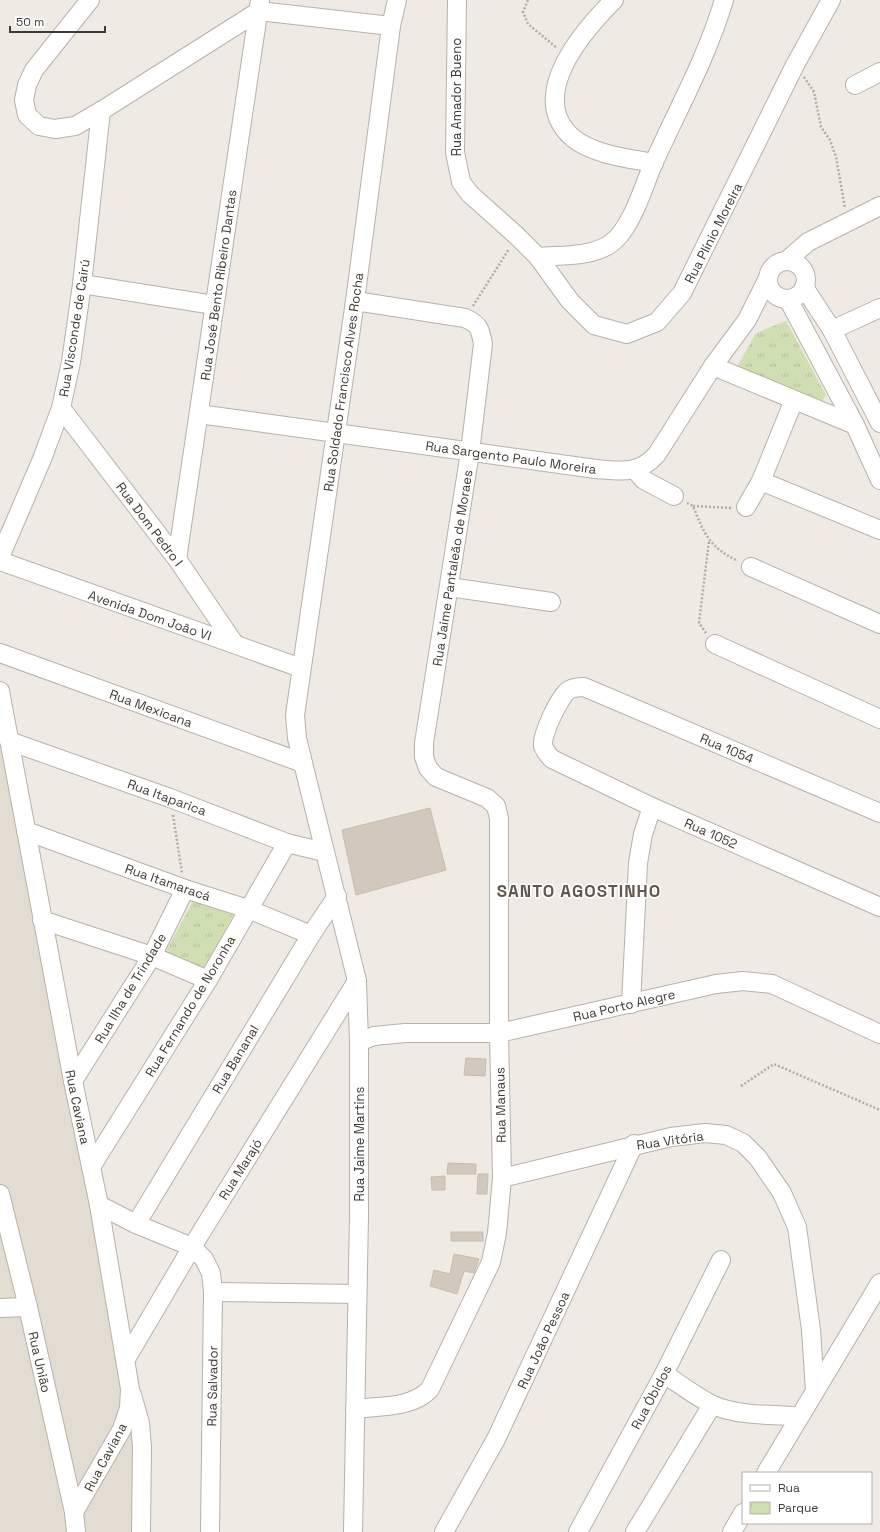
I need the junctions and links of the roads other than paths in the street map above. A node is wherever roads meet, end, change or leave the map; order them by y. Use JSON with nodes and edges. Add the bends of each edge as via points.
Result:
{"nodes":[{"id":1,"x":90,"y":0,"type":"edge"},
{"id":2,"x":397,"y":0,"type":"edge"},
{"id":3,"x":457,"y":0,"type":"edge"},
{"id":4,"x":614,"y":0,"type":"edge"},
{"id":5,"x":724,"y":0,"type":"edge"},
{"id":6,"x":831,"y":0,"type":"edge"},
{"id":7,"x":259,"y":5,"type":"edge"},
{"id":8,"x":391,"y":26,"type":"junction"},
{"id":9,"x":880,"y":72,"type":"edge"},
{"id":10,"x":855,"y":85,"type":"dead end"},
{"id":11,"x":101,"y":111,"type":"junction"},
{"id":12,"x":654,"y":163,"type":"junction"},
{"id":13,"x":880,"y":206,"type":"edge"},
{"id":14,"x":538,"y":257,"type":"junction"},
{"id":15,"x":793,"y":264,"type":"junction"},
{"id":16,"x":768,"y":278,"type":"junction"},
{"id":17,"x":82,"y":284,"type":"junction"},
{"id":18,"x":804,"y":287,"type":"junction"},
{"id":19,"x":784,"y":298,"type":"junction"},
{"id":20,"x":355,"y":301,"type":"junction"},
{"id":21,"x":214,"y":305,"type":"junction"},
{"id":22,"x":880,"y":308,"type":"edge"},
{"id":23,"x":747,"y":320,"type":"junction"},
{"id":24,"x":832,"y":330,"type":"junction"},
{"id":25,"x":713,"y":366,"type":"junction"},
{"id":26,"x":794,"y":400,"type":"junction"},
{"id":27,"x":62,"y":408,"type":"junction"},
{"id":28,"x":878,"y":413,"type":"edge"},
{"id":29,"x":199,"y":414,"type":"junction"},
{"id":30,"x":855,"y":425,"type":"junction"},
{"id":31,"x":335,"y":433,"type":"junction"},
{"id":32,"x":470,"y":452,"type":"junction"},
{"id":33,"x":634,"y":470,"type":"junction"},
{"id":34,"x":880,"y":480,"type":"edge"},
{"id":35,"x":761,"y":481,"type":"junction"},
{"id":36,"x":674,"y":496,"type":"road end"},
{"id":37,"x":746,"y":507,"type":"road end"},
{"id":38,"x":880,"y":530,"type":"edge"},
{"id":39,"x":0,"y":557,"type":"edge"},
{"id":40,"x":177,"y":559,"type":"junction"},
{"id":41,"x":0,"y":561,"type":"edge"},
{"id":42,"x":751,"y":567,"type":"road end"},
{"id":43,"x":449,"y":587,"type":"junction"},
{"id":44,"x":551,"y":602,"type":"dead end"},
{"id":45,"x":880,"y":624,"type":"edge"},
{"id":46,"x":234,"y":643,"type":"junction"},
{"id":47,"x":715,"y":644,"type":"road end"},
{"id":48,"x":0,"y":653,"type":"edge"},
{"id":49,"x":301,"y":668,"type":"junction"},
{"id":50,"x":574,"y":687,"type":"joint"},
{"id":51,"x":0,"y":692,"type":"edge"},
{"id":52,"x":880,"y":719,"type":"edge"},
{"id":53,"x":9,"y":741,"type":"junction"},
{"id":54,"x":303,"y":763,"type":"junction"},
{"id":55,"x":428,"y":768,"type":"joint"},
{"id":56,"x":652,"y":807,"type":"junction"},
{"id":57,"x":880,"y":813,"type":"edge"},
{"id":58,"x":26,"y":831,"type":"junction"},
{"id":59,"x":287,"y":843,"type":"junction"},
{"id":60,"x":324,"y":852,"type":"junction"},
{"id":61,"x":185,"y":889,"type":"junction"},
{"id":62,"x":337,"y":896,"type":"junction"},
{"id":63,"x":880,"y":907,"type":"edge"},
{"id":64,"x":248,"y":909,"type":"junction"},
{"id":65,"x":42,"y":920,"type":"junction"},
{"id":66,"x":311,"y":935,"type":"junction"},
{"id":67,"x":152,"y":956,"type":"junction"},
{"id":68,"x":208,"y":980,"type":"junction"},
{"id":69,"x":356,"y":981,"type":"junction"},
{"id":70,"x":632,"y":1004,"type":"junction"},
{"id":71,"x":499,"y":1033,"type":"junction"},
{"id":72,"x":880,"y":1034,"type":"edge"},
{"id":73,"x":359,"y":1042,"type":"junction"},
{"id":74,"x":73,"y":1081,"type":"junction"},
{"id":75,"x":634,"y":1144,"type":"junction"},
{"id":76,"x":91,"y":1167,"type":"junction"},
{"id":77,"x":502,"y":1178,"type":"junction"},
{"id":78,"x":0,"y":1194,"type":"edge"},
{"id":79,"x":99,"y":1205,"type":"junction"},
{"id":80,"x":136,"y":1224,"type":"junction"},
{"id":81,"x":192,"y":1247,"type":"junction"},
{"id":82,"x":721,"y":1260,"type":"dead end"},
{"id":83,"x":880,"y":1283,"type":"edge"},
{"id":84,"x":213,"y":1292,"type":"junction"},
{"id":85,"x":357,"y":1294,"type":"junction"},
{"id":86,"x":28,"y":1307,"type":"junction"},
{"id":87,"x":0,"y":1308,"type":"edge"},
{"id":88,"x":126,"y":1359,"type":"junction"},
{"id":89,"x":664,"y":1374,"type":"junction"},
{"id":90,"x":130,"y":1389,"type":"junction"},
{"id":91,"x":815,"y":1391,"type":"junction"},
{"id":92,"x":712,"y":1405,"type":"junction"},
{"id":93,"x":355,"y":1410,"type":"junction"},
{"id":94,"x":800,"y":1416,"type":"junction"},
{"id":95,"x":767,"y":1472,"type":"edge"},
{"id":96,"x":74,"y":1512,"type":"junction"},
{"id":97,"x":742,"y":1515,"type":"edge"},
{"id":98,"x":76,"y":1532,"type":"edge"},
{"id":99,"x":141,"y":1532,"type":"edge"},
{"id":100,"x":210,"y":1532,"type":"edge"},
{"id":101,"x":353,"y":1532,"type":"edge"},
{"id":102,"x":444,"y":1532,"type":"edge"},
{"id":103,"x":578,"y":1532,"type":"edge"},
{"id":104,"x":635,"y":1532,"type":"edge"},
{"id":105,"x":732,"y":1532,"type":"edge"}],
"edges":[{"from":1,"to":11,"type":"street","via":[[34,70],[24,100],[27,115],[39,126],[55,129],[75,126]]},
{"from":2,"to":8,"type":"street","name":"Rua Soldado Francisco Alves Rocha"},
{"from":3,"to":14,"type":"street","name":"Rua Amador Bueno","via":[[455,152],[461,182],[470,194]]},
{"from":4,"to":12,"type":"street","via":[[582,35],[568,57],[557,81],[558,118],[573,138],[599,152]]},
{"from":5,"to":12,"type":"street","via":[[719,19],[694,78]]},
{"from":6,"to":14,"type":"street","name":"Rua Plínio Moreira","via":[[795,65],[682,293],[657,322],[627,334],[594,325],[570,301]]},
{"from":7,"to":8,"type":"street"},
{"from":7,"to":11,"type":"street"},
{"from":7,"to":21,"type":"street","name":"Rua José Bento Ribeiro Dantas"},
{"from":8,"to":20,"type":"street","name":"Rua Soldado Francisco Alves Rocha"},
{"from":9,"to":10,"type":"street"},
{"from":11,"to":17,"type":"street","name":"Rua Visconde de Cairú"},
{"from":12,"to":14,"type":"street","via":[[622,232],[607,245],[593,252]]},
{"from":13,"to":15,"type":"street","via":[[808,242]]},
{"from":15,"to":16,"type":"street","via":[[776,265]]},
{"from":15,"to":18,"type":"street","via":[[805,276]]},
{"from":16,"to":19,"type":"street","via":[[771,290]]},
{"from":16,"to":23,"type":"street","name":"Rua Sargento Paulo Moreira"},
{"from":17,"to":21,"type":"street"},
{"from":17,"to":27,"type":"street","name":"Rua Visconde de Cairú"},
{"from":18,"to":19,"type":"street","via":[[798,295]]},
{"from":18,"to":24,"type":"street"},
{"from":19,"to":23,"type":"street","name":"Rua Sargento Paulo Moreira"},
{"from":19,"to":30,"type":"street"},
{"from":20,"to":31,"type":"street","name":"Rua Soldado Francisco Alves Rocha"},
{"from":20,"to":32,"type":"street","name":"Rua Jaime Pantaleão de Moraes","via":[[465,318],[476,323],[483,344]]},
{"from":21,"to":29,"type":"street","name":"Rua José Bento Ribeiro Dantas"},
{"from":22,"to":24,"type":"street"},
{"from":23,"to":25,"type":"street","name":"Rua Sargento Paulo Moreira"},
{"from":24,"to":28,"type":"street"},
{"from":25,"to":26,"type":"street"},
{"from":25,"to":33,"type":"street","name":"Rua Sargento Paulo Moreira","via":[[657,454],[650,462]]},
{"from":26,"to":30,"type":"street"},
{"from":26,"to":35,"type":"street"},
{"from":27,"to":39,"type":"street","name":"Rua Visconde de Cairú"},
{"from":27,"to":40,"type":"street","name":"Rua Dom Pedro I"},
{"from":29,"to":31,"type":"street","name":"Rua Sargento Paulo Moreira"},
{"from":29,"to":40,"type":"street","name":"Rua José Bento Ribeiro Dantas"},
{"from":30,"to":34,"type":"street"},
{"from":31,"to":32,"type":"street","name":"Rua Sargento Paulo Moreira"},
{"from":31,"to":49,"type":"street","name":"Rua Soldado Francisco Alves Rocha"},
{"from":32,"to":33,"type":"street","name":"Rua Sargento Paulo Moreira","via":[[596,469]]},
{"from":32,"to":43,"type":"street","name":"Rua Jaime Pantaleão de Moraes"},
{"from":33,"to":36,"type":"street","via":[[644,480]]},
{"from":35,"to":37,"type":"street"},
{"from":35,"to":38,"type":"street"},
{"from":40,"to":46,"type":"street","name":"Rua Dom Pedro I"},
{"from":41,"to":46,"type":"street","name":"Avenida Dom João VI"},
{"from":42,"to":45,"type":"street"},
{"from":43,"to":44,"type":"street"},
{"from":43,"to":55,"type":"street","name":"Rua Jaime Pantaleão de Moraes","via":[[424,743],[424,757]]},
{"from":46,"to":49,"type":"street","name":"Avenida Dom João VI"},
{"from":47,"to":52,"type":"street"},
{"from":48,"to":54,"type":"street","name":"Rua Mexicana"},
{"from":49,"to":54,"type":"street","name":"Rua Soldado Francisco Alves Rocha","via":[[294,715]]},
{"from":50,"to":56,"type":"street","name":"Rua 1052","via":[[567,690],[562,697],[544,737],[546,753],[552,759]]},
{"from":50,"to":57,"type":"street","name":"Rua 1054","via":[[584,687]]},
{"from":51,"to":53,"type":"street","name":"Rua Caviana"},
{"from":53,"to":58,"type":"street","name":"Rua Caviana"},
{"from":53,"to":59,"type":"street","name":"Rua Itaparica"},
{"from":54,"to":60,"type":"street","name":"Rua Jaime Martins"},
{"from":55,"to":71,"type":"street","name":"Rua Manaus","via":[[436,777],[486,798],[496,806],[500,831]]},
{"from":56,"to":63,"type":"street","name":"Rua 1052"},
{"from":56,"to":70,"type":"street","via":[[643,834],[638,863]]},
{"from":58,"to":61,"type":"street","name":"Rua Itamaracá"},
{"from":58,"to":65,"type":"street","name":"Rua Caviana"},
{"from":59,"to":60,"type":"street","name":"Rua Itaparica"},
{"from":59,"to":64,"type":"street","name":"Rua Fernando de Noronha"},
{"from":60,"to":62,"type":"street","name":"Rua Jaime Martins"},
{"from":61,"to":64,"type":"street","name":"Rua Itamaracá"},
{"from":61,"to":67,"type":"street","name":"Rua Ilha de Trindade"},
{"from":62,"to":66,"type":"street","name":"Rua Bananal"},
{"from":62,"to":69,"type":"street","name":"Rua Jaime Martins"},
{"from":64,"to":66,"type":"street","name":"Rua Itamaracá"},
{"from":64,"to":68,"type":"street","name":"Rua Fernando de Noronha"},
{"from":65,"to":67,"type":"street"},
{"from":65,"to":74,"type":"street","name":"Rua Caviana"},
{"from":66,"to":80,"type":"street","name":"Rua Bananal"},
{"from":67,"to":68,"type":"street"},
{"from":67,"to":74,"type":"street","name":"Rua Ilha de Trindade"},
{"from":68,"to":76,"type":"street","name":"Rua Fernando de Noronha"},
{"from":69,"to":73,"type":"street","name":"Rua Jaime Martins"},
{"from":69,"to":81,"type":"street","name":"Rua Marajó"},
{"from":70,"to":71,"type":"street","name":"Rua Porto Alegre"},
{"from":70,"to":72,"type":"street","name":"Rua Porto Alegre","via":[[743,980],[772,984]]},
{"from":71,"to":73,"type":"street","name":"Rua Porto Alegre","via":[[393,1034],[374,1036]]},
{"from":71,"to":77,"type":"street","name":"Rua Manaus"},
{"from":73,"to":85,"type":"street","name":"Rua Jaime Martins"},
{"from":74,"to":76,"type":"street","name":"Rua Caviana"},
{"from":75,"to":77,"type":"street","name":"Rua Vitória"},
{"from":75,"to":91,"type":"street","name":"Rua Vitória","via":[[705,1133],[726,1135],[743,1143],[758,1158],[782,1193],[797,1227],[811,1330]]},
{"from":75,"to":102,"type":"street","name":"Rua João Pessoa","via":[[496,1439]]},
{"from":76,"to":79,"type":"street","name":"Rua Caviana"},
{"from":77,"to":93,"type":"street","name":"Rua Manaus","via":[[498,1233],[491,1262],[430,1389],[413,1401]]},
{"from":78,"to":86,"type":"street","name":"Rua União"},
{"from":79,"to":80,"type":"street"},
{"from":79,"to":88,"type":"street","name":"Rua Caviana"},
{"from":80,"to":81,"type":"street"},
{"from":81,"to":84,"type":"street","name":"Rua Salvador","via":[[204,1259],[211,1273]]},
{"from":81,"to":88,"type":"street","name":"Rua Marajó"},
{"from":82,"to":89,"type":"street","name":"Rua Óbidos"},
{"from":83,"to":91,"type":"street"},
{"from":84,"to":85,"type":"street"},
{"from":84,"to":100,"type":"street","name":"Rua Salvador"},
{"from":85,"to":93,"type":"street","name":"Rua Jaime Martins"},
{"from":86,"to":87,"type":"street"},
{"from":86,"to":96,"type":"street","name":"Rua União"},
{"from":88,"to":90,"type":"street","name":"Rua Caviana"},
{"from":89,"to":92,"type":"street"},
{"from":89,"to":103,"type":"street","name":"Rua Óbidos"},
{"from":90,"to":96,"type":"street","name":"Rua Caviana","via":[[122,1429]]},
{"from":90,"to":99,"type":"street","via":[[140,1429]]},
{"from":91,"to":94,"type":"street"},
{"from":92,"to":94,"type":"street","via":[[740,1412]]},
{"from":92,"to":104,"type":"street"},
{"from":93,"to":101,"type":"street","name":"Rua Jaime Martins"},
{"from":94,"to":95,"type":"street"},
{"from":96,"to":98,"type":"street","name":"Rua União"},
{"from":97,"to":105,"type":"street"}]}
